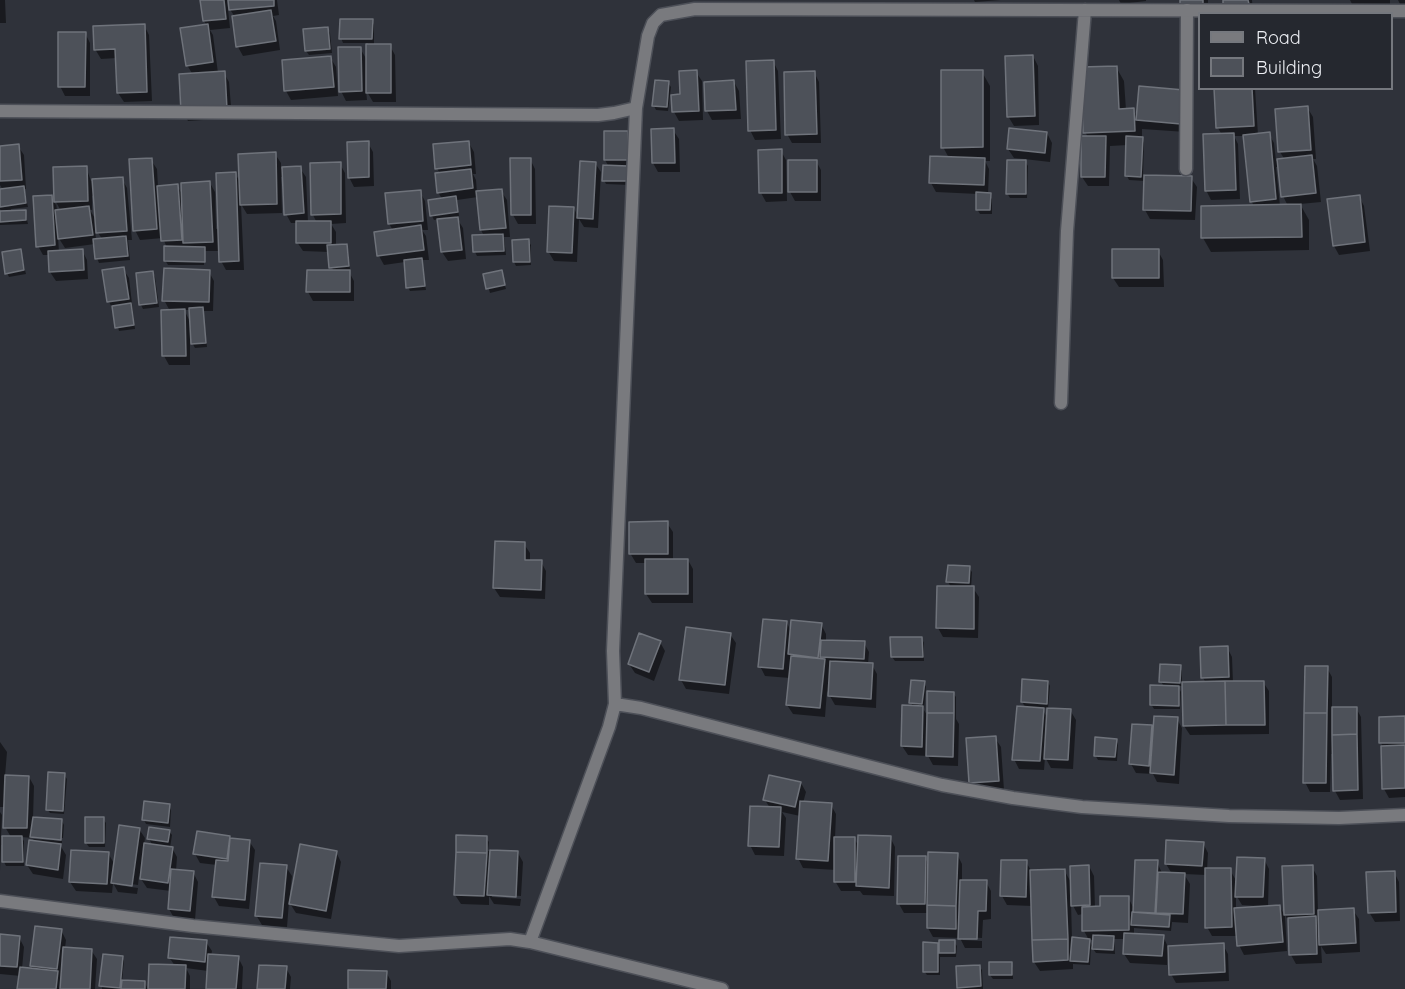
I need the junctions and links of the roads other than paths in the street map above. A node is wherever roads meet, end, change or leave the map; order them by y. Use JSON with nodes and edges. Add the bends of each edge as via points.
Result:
{"nodes":[{"id":1,"x":1313,"y":6,"type":"edge"},
{"id":2,"x":1085,"y":10,"type":"junction"},
{"id":3,"x":1186,"y":10,"type":"junction"},
{"id":4,"x":1405,"y":11,"type":"edge"},
{"id":5,"x":636,"y":108,"type":"junction"},
{"id":6,"x":0,"y":111,"type":"edge"},
{"id":7,"x":1186,"y":169,"type":"dead end"},
{"id":8,"x":1061,"y":403,"type":"dead end"},
{"id":9,"x":615,"y":704,"type":"junction"},
{"id":10,"x":1405,"y":815,"type":"edge"},
{"id":11,"x":0,"y":901,"type":"edge"},
{"id":12,"x":530,"y":942,"type":"junction"},
{"id":13,"x":722,"y":989,"type":"edge"}],
"edges":[{"from":1,"to":3,"type":"street"},
{"from":1,"to":4,"type":"street"},
{"from":2,"to":3,"type":"street"},
{"from":2,"to":5,"type":"street","via":[[676,11],[653,22]]},
{"from":2,"to":8,"type":"street","via":[[1067,231]]},
{"from":3,"to":7,"type":"street"},
{"from":5,"to":6,"type":"street","via":[[598,115]]},
{"from":5,"to":9,"type":"street","via":[[613,651]]},
{"from":9,"to":10,"type":"street","via":[[942,785],[1025,800],[1229,816]]},
{"from":9,"to":12,"type":"street"},
{"from":11,"to":12,"type":"street","via":[[193,926],[399,946],[510,939]]},
{"from":12,"to":13,"type":"street"}]}
